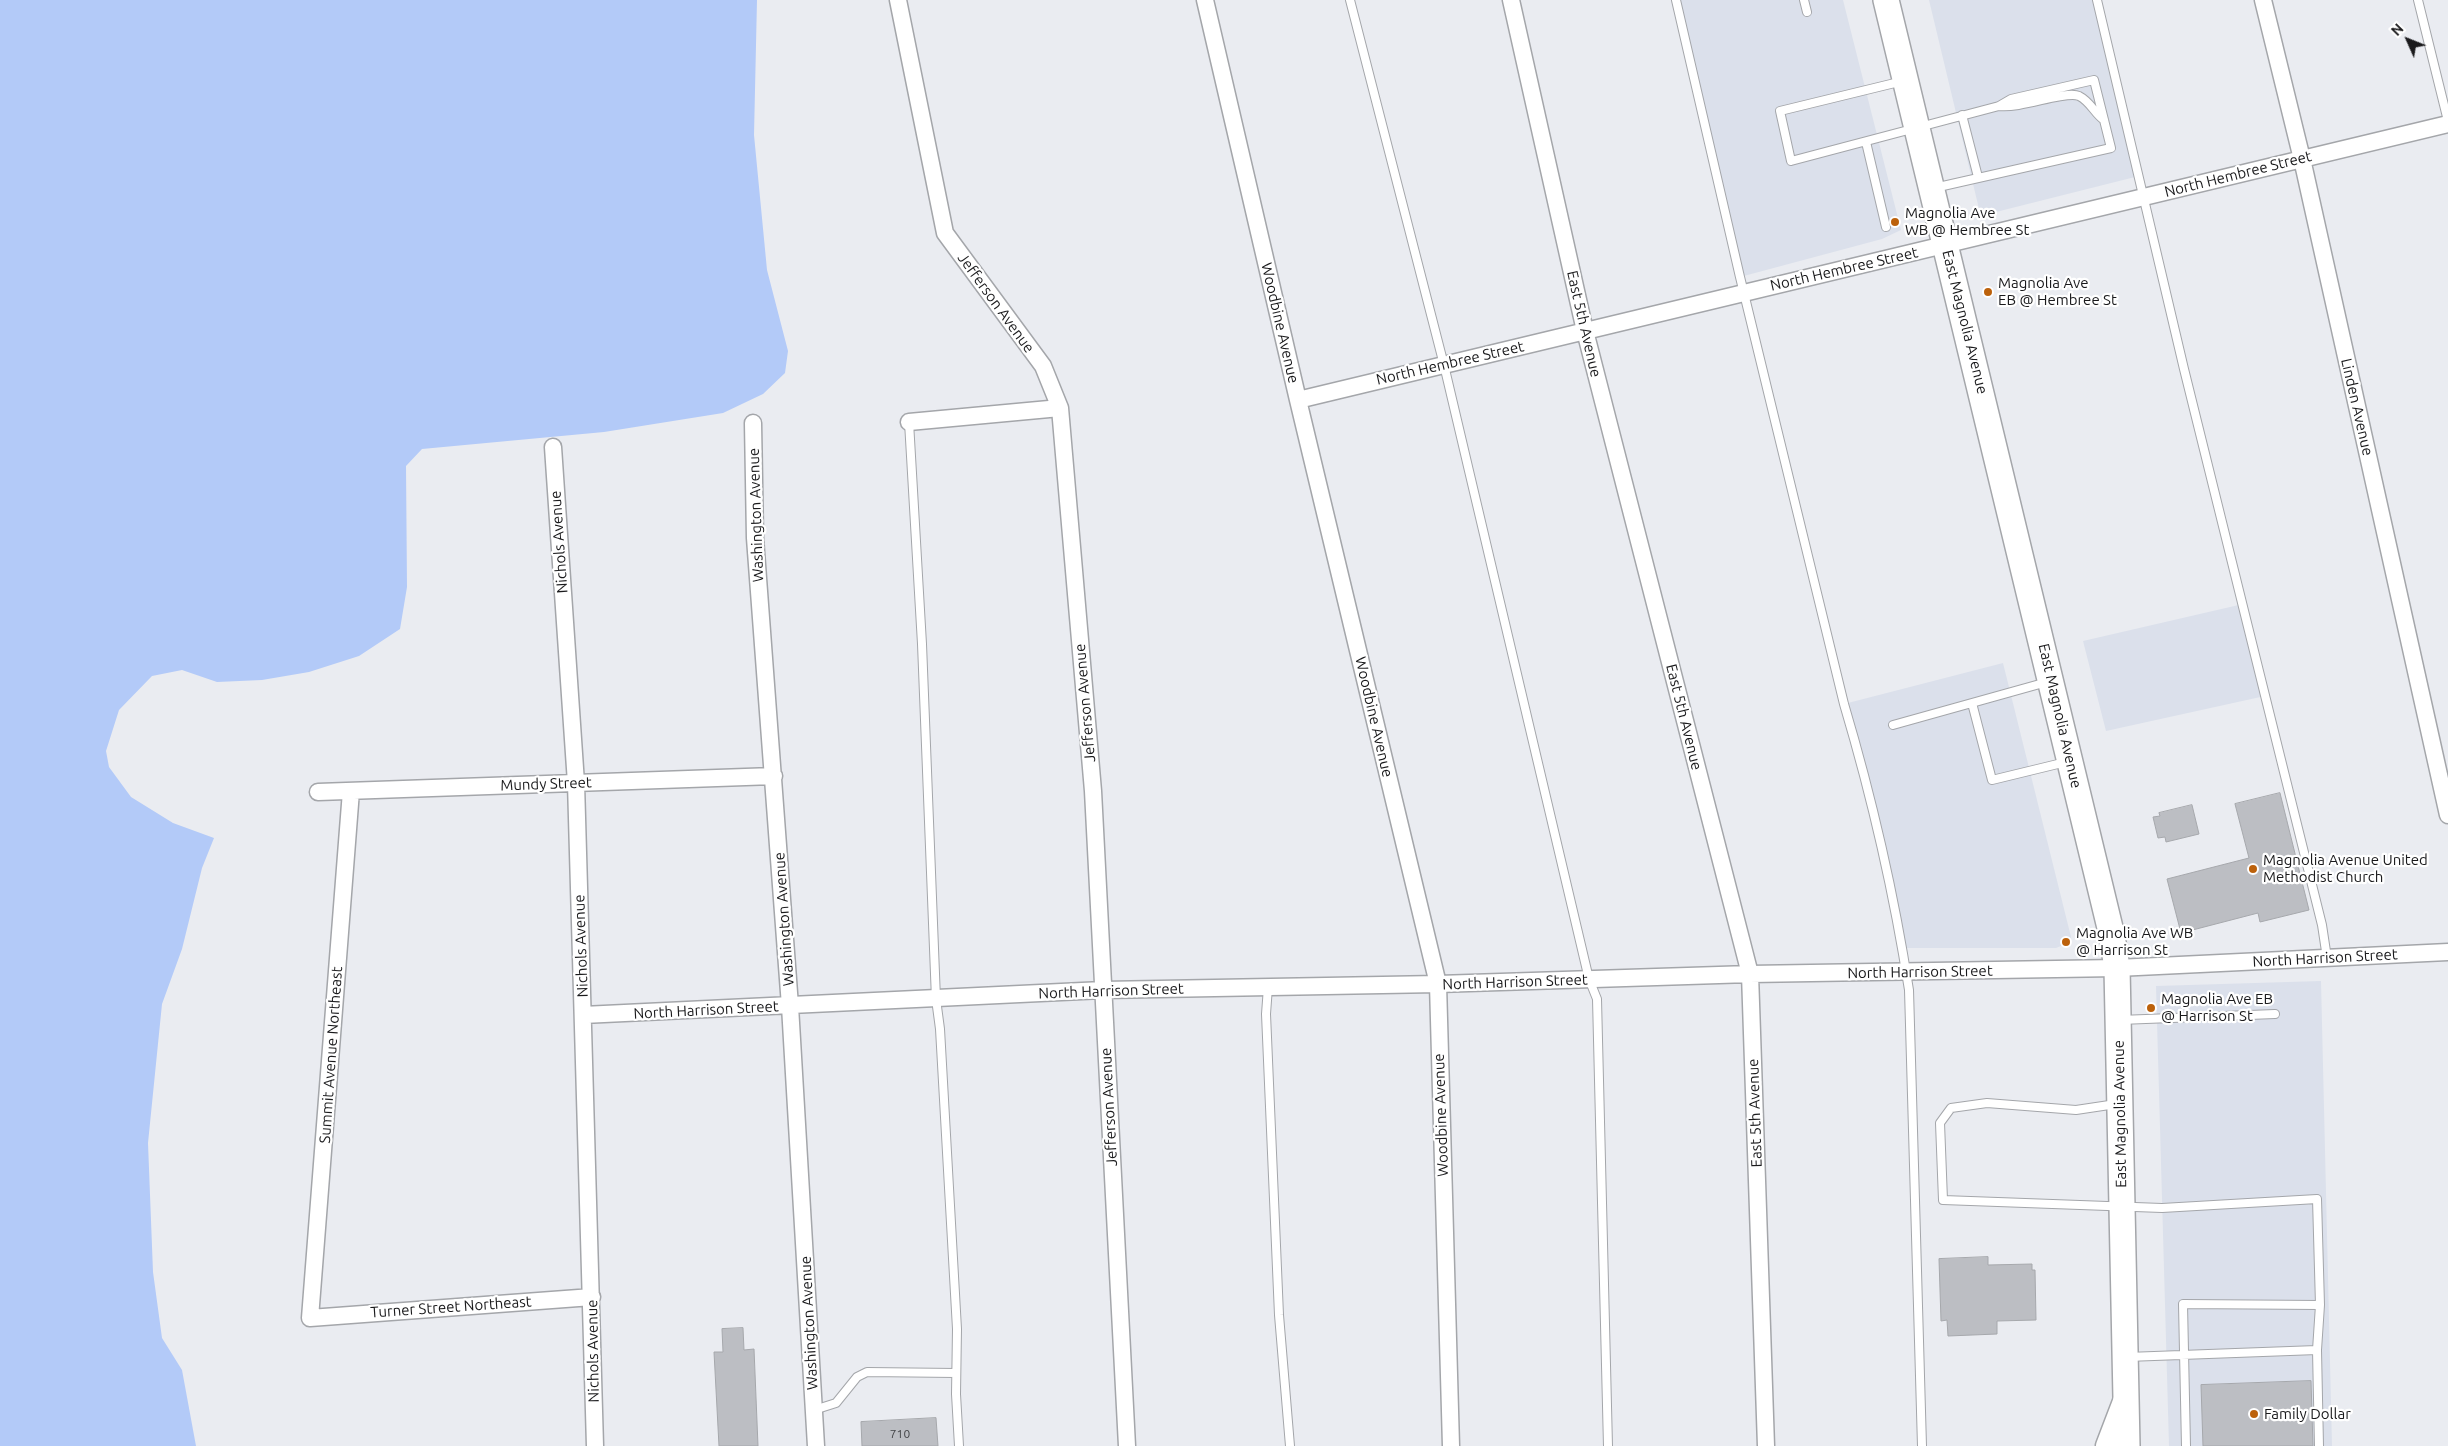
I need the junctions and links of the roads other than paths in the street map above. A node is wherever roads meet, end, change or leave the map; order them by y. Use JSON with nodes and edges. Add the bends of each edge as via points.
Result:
{"nodes":[{"id":1,"x":898,"y":0,"type":"edge"},
{"id":2,"x":1206,"y":0,"type":"edge"},
{"id":3,"x":1350,"y":0,"type":"edge"},
{"id":4,"x":1510,"y":0,"type":"edge"},
{"id":5,"x":1676,"y":0,"type":"edge"},
{"id":6,"x":1804,"y":0,"type":"edge"},
{"id":7,"x":1886,"y":0,"type":"edge"},
{"id":8,"x":2097,"y":0,"type":"edge"},
{"id":9,"x":2263,"y":0,"type":"edge"},
{"id":10,"x":2418,"y":0,"type":"edge"},
{"id":11,"x":1807,"y":12,"type":"dead end"},
{"id":12,"x":1905,"y":81,"type":"junction"},
{"id":13,"x":1999,"y":106,"type":"junction"},
{"id":14,"x":1962,"y":115,"type":"junction"},
{"id":15,"x":2104,"y":120,"type":"junction"},
{"id":16,"x":2448,"y":122,"type":"edge"},
{"id":17,"x":1918,"y":128,"type":"junction"},
{"id":18,"x":1866,"y":142,"type":"junction"},
{"id":19,"x":2302,"y":159,"type":"junction"},
{"id":20,"x":1978,"y":177,"type":"junction"},
{"id":21,"x":1932,"y":188,"type":"junction"},
{"id":22,"x":2144,"y":197,"type":"junction"},
{"id":23,"x":1886,"y":227,"type":"dead end"},
{"id":24,"x":1946,"y":244,"type":"junction"},
{"id":25,"x":1744,"y":293,"type":"junction"},
{"id":26,"x":1585,"y":331,"type":"junction"},
{"id":27,"x":1444,"y":365,"type":"junction"},
{"id":28,"x":1298,"y":400,"type":"junction"},
{"id":29,"x":1060,"y":408,"type":"junction"},
{"id":30,"x":753,"y":422,"type":"dead end"},
{"id":31,"x":909,"y":422,"type":"joint"},
{"id":32,"x":553,"y":447,"type":"dead end"},
{"id":33,"x":2051,"y":681,"type":"junction"},
{"id":34,"x":1972,"y":703,"type":"junction"},
{"id":35,"x":1893,"y":726,"type":"dead end"},
{"id":36,"x":2071,"y":762,"type":"junction"},
{"id":37,"x":774,"y":776,"type":"junction"},
{"id":38,"x":576,"y":783,"type":"junction"},
{"id":39,"x":351,"y":791,"type":"junction"},
{"id":40,"x":318,"y":792,"type":"dead end"},
{"id":41,"x":2448,"y":815,"type":"edge"},
{"id":42,"x":2448,"y":952,"type":"edge"},
{"id":43,"x":2327,"y":958,"type":"junction"},
{"id":44,"x":2117,"y":968,"type":"junction"},
{"id":45,"x":1906,"y":972,"type":"junction"},
{"id":46,"x":1750,"y":974,"type":"junction"},
{"id":47,"x":1589,"y":979,"type":"junction"},
{"id":48,"x":1438,"y":984,"type":"junction"},
{"id":49,"x":1268,"y":987,"type":"junction"},
{"id":50,"x":1103,"y":990,"type":"junction"},
{"id":51,"x":936,"y":999,"type":"junction"},
{"id":52,"x":790,"y":1006,"type":"junction"},
{"id":53,"x":2274,"y":1014,"type":"dead end"},
{"id":54,"x":583,"y":1015,"type":"junction"},
{"id":55,"x":2118,"y":1020,"type":"junction"},
{"id":56,"x":2120,"y":1103,"type":"junction"},
{"id":57,"x":2122,"y":1207,"type":"junction"},
{"id":58,"x":592,"y":1297,"type":"junction"},
{"id":59,"x":2320,"y":1305,"type":"junction"},
{"id":60,"x":310,"y":1318,"type":"joint"},
{"id":61,"x":2317,"y":1350,"type":"junction"},
{"id":62,"x":2183,"y":1355,"type":"junction"},
{"id":63,"x":2125,"y":1357,"type":"junction"},
{"id":64,"x":956,"y":1373,"type":"junction"},
{"id":65,"x":2126,"y":1396,"type":"junction"},
{"id":66,"x":814,"y":1410,"type":"junction"},
{"id":67,"x":595,"y":1446,"type":"edge"},
{"id":68,"x":816,"y":1446,"type":"edge"},
{"id":69,"x":960,"y":1446,"type":"edge"},
{"id":70,"x":1127,"y":1446,"type":"edge"},
{"id":71,"x":1290,"y":1446,"type":"edge"},
{"id":72,"x":1451,"y":1446,"type":"edge"},
{"id":73,"x":1608,"y":1446,"type":"edge"},
{"id":74,"x":1766,"y":1446,"type":"edge"},
{"id":75,"x":1922,"y":1446,"type":"edge"},
{"id":76,"x":2107,"y":1446,"type":"edge"},
{"id":77,"x":2127,"y":1446,"type":"edge"},
{"id":78,"x":2186,"y":1446,"type":"edge"},
{"id":79,"x":2319,"y":1446,"type":"edge"}],
"edges":[{"from":1,"to":29,"type":"street","name":"Jefferson Avenue","via":[[945,233],[1043,366]]},
{"from":2,"to":28,"type":"street","name":"Woodbine Avenue"},
{"from":3,"to":27,"type":"lane"},
{"from":4,"to":26,"type":"street","name":"East 5th Avenue"},
{"from":5,"to":25,"type":"lane"},
{"from":6,"to":11,"type":"lane"},
{"from":7,"to":12,"type":"main road","name":"East Magnolia Avenue"},
{"from":8,"to":22,"type":"lane"},
{"from":9,"to":19,"type":"street","name":"Linden Avenue"},
{"from":10,"to":16,"type":"lane"},
{"from":12,"to":17,"type":"main road","name":"East Magnolia Avenue"},
{"from":12,"to":18,"type":"lane","via":[[1780,111],[1791,161]]},
{"from":13,"to":14,"type":"lane"},
{"from":13,"to":15,"type":"lane","via":[[2011,108],[2078,95],[2090,103]]},
{"from":13,"to":15,"type":"lane","via":[[2011,99],[2094,80]]},
{"from":14,"to":17,"type":"lane"},
{"from":14,"to":20,"type":"lane"},
{"from":15,"to":20,"type":"lane","via":[[2111,148]]},
{"from":16,"to":19,"type":"street","name":"North Hembree Street"},
{"from":17,"to":18,"type":"lane"},
{"from":17,"to":21,"type":"main road","name":"East Magnolia Avenue"},
{"from":18,"to":23,"type":"lane"},
{"from":19,"to":22,"type":"street","name":"North Hembree Street"},
{"from":19,"to":41,"type":"street","name":"Linden Avenue"},
{"from":20,"to":21,"type":"lane"},
{"from":21,"to":24,"type":"main road","name":"East Magnolia Avenue"},
{"from":22,"to":24,"type":"street","name":"North Hembree Street"},
{"from":22,"to":43,"type":"lane"},
{"from":24,"to":25,"type":"street","name":"North Hembree Street"},
{"from":24,"to":33,"type":"main road","name":"East Magnolia Avenue"},
{"from":25,"to":26,"type":"street","name":"North Hembree Street"},
{"from":25,"to":45,"type":"lane","via":[[1844,704],[1860,755],[1901,935]]},
{"from":26,"to":27,"type":"street","name":"North Hembree Street"},
{"from":26,"to":46,"type":"street","name":"East 5th Avenue"},
{"from":27,"to":28,"type":"street","name":"North Hembree Street"},
{"from":27,"to":47,"type":"lane"},
{"from":28,"to":48,"type":"street","name":"Woodbine Avenue"},
{"from":29,"to":31,"type":"street"},
{"from":29,"to":50,"type":"street","name":"Jefferson Avenue","via":[[1093,791]]},
{"from":30,"to":37,"type":"street","name":"Washington Avenue","via":[[755,538]]},
{"from":31,"to":51,"type":"lane","via":[[922,644]]},
{"from":32,"to":38,"type":"street","name":"Nichols Avenue"},
{"from":33,"to":34,"type":"lane"},
{"from":33,"to":36,"type":"main road","name":"East Magnolia Avenue"},
{"from":34,"to":35,"type":"lane"},
{"from":34,"to":36,"type":"lane","via":[[1992,780]]},
{"from":36,"to":44,"type":"main road","name":"East Magnolia Avenue"},
{"from":37,"to":38,"type":"street","name":"Mundy Street"},
{"from":37,"to":52,"type":"street","name":"Washington Avenue"},
{"from":38,"to":39,"type":"street","name":"Mundy Street"},
{"from":38,"to":54,"type":"street","name":"Nichols Avenue"},
{"from":39,"to":40,"type":"street","name":"Mundy Street"},
{"from":39,"to":60,"type":"street","name":"Summit Avenue Northeast"},
{"from":42,"to":43,"type":"street","name":"North Harrison Street"},
{"from":43,"to":44,"type":"street","name":"North Harrison Street"},
{"from":44,"to":45,"type":"street","name":"North Harrison Street"},
{"from":44,"to":55,"type":"main road","name":"East Magnolia Avenue"},
{"from":45,"to":46,"type":"street","name":"North Harrison Street"},
{"from":45,"to":75,"type":"lane","via":[[1910,999]]},
{"from":46,"to":47,"type":"street","name":"North Harrison Street"},
{"from":46,"to":74,"type":"street","name":"East 5th Avenue"},
{"from":47,"to":48,"type":"street","name":"North Harrison Street"},
{"from":47,"to":73,"type":"lane","via":[[1597,999]]},
{"from":48,"to":49,"type":"street","name":"North Harrison Street"},
{"from":48,"to":72,"type":"street","name":"Woodbine Avenue"},
{"from":49,"to":50,"type":"street","name":"North Harrison Street"},
{"from":49,"to":71,"type":"lane","via":[[1266,1014],[1278,1305]]},
{"from":50,"to":51,"type":"street","name":"North Harrison Street"},
{"from":50,"to":70,"type":"street","name":"Jefferson Avenue"},
{"from":51,"to":52,"type":"street","name":"North Harrison Street"},
{"from":51,"to":64,"type":"lane","via":[[957,1329]]},
{"from":52,"to":54,"type":"street","name":"North Harrison Street"},
{"from":52,"to":66,"type":"street","name":"Washington Avenue"},
{"from":53,"to":55,"type":"lane"},
{"from":54,"to":58,"type":"street","name":"Nichols Avenue"},
{"from":55,"to":56,"type":"main road","name":"East Magnolia Avenue"},
{"from":56,"to":57,"type":"main road","name":"East Magnolia Avenue"},
{"from":56,"to":57,"type":"lane","via":[[2076,1110],[1987,1103],[1951,1108],[1940,1123],[1943,1200]]},
{"from":57,"to":59,"type":"lane","via":[[2162,1208],[2317,1199]]},
{"from":57,"to":63,"type":"main road","name":"East Magnolia Avenue"},
{"from":58,"to":60,"type":"street","name":"Turner Street Northeast"},
{"from":58,"to":67,"type":"street","name":"Nichols Avenue"},
{"from":59,"to":61,"type":"lane"},
{"from":59,"to":62,"type":"lane","via":[[2183,1304]]},
{"from":61,"to":62,"type":"lane"},
{"from":61,"to":79,"type":"lane"},
{"from":62,"to":63,"type":"lane"},
{"from":62,"to":78,"type":"lane"},
{"from":63,"to":65,"type":"main road","name":"East Magnolia Avenue"},
{"from":64,"to":66,"type":"lane","via":[[867,1372],[857,1377],[836,1403]]},
{"from":64,"to":69,"type":"lane"},
{"from":65,"to":76,"type":"main road"},
{"from":65,"to":77,"type":"main road","name":"East Magnolia Avenue"},
{"from":66,"to":68,"type":"street","name":"Washington Avenue"}]}
